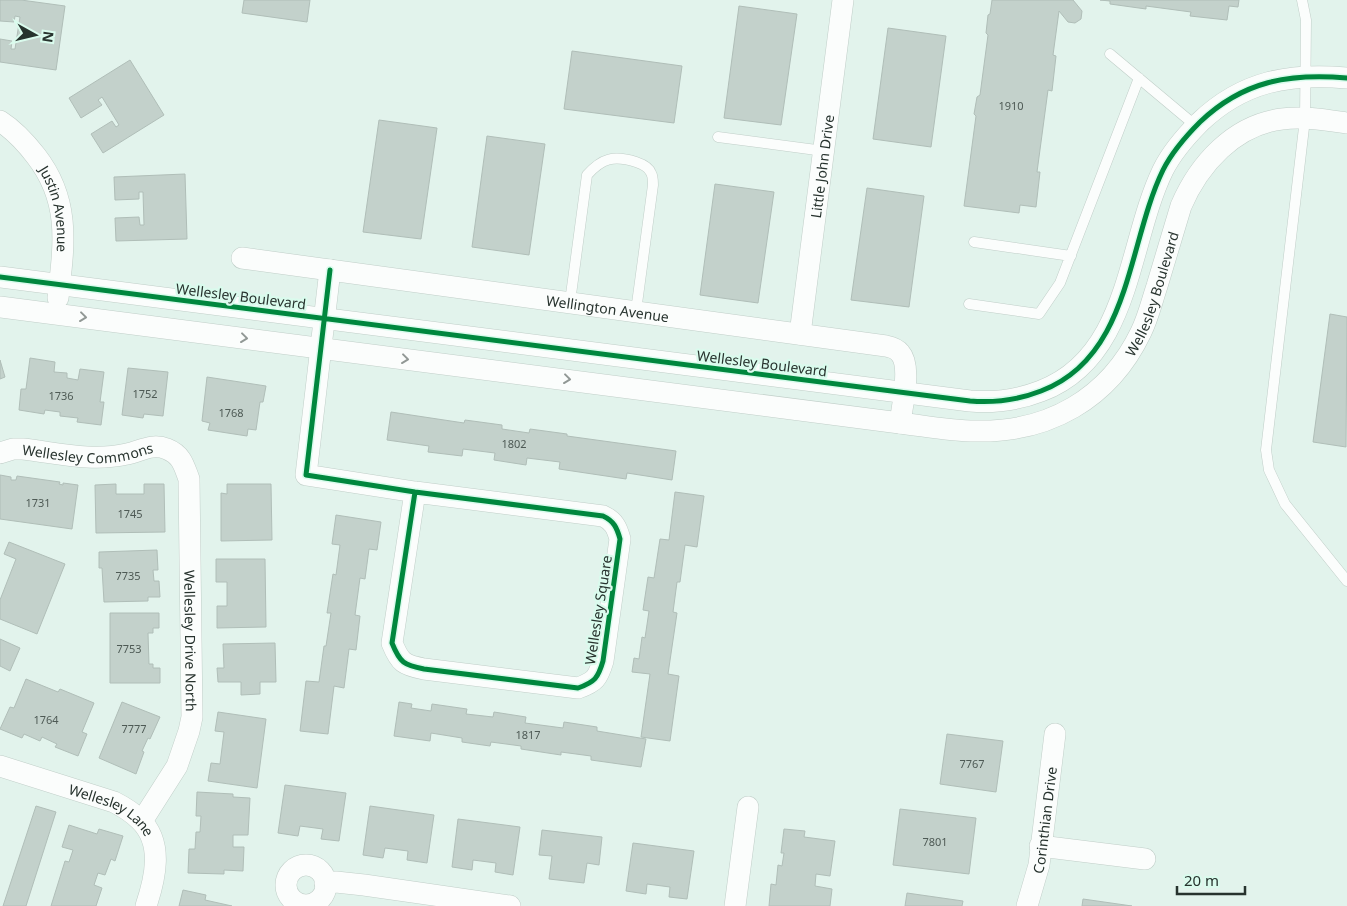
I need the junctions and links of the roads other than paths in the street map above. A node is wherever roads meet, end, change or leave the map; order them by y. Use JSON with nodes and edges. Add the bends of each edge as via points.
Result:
{"nodes":[{"id":1,"x":843,"y":0,"type":"edge"},
{"id":2,"x":1302,"y":0,"type":"edge"},
{"id":3,"x":1110,"y":54,"type":"dead end"},
{"id":4,"x":1306,"y":76,"type":"junction"},
{"id":5,"x":1138,"y":78,"type":"junction"},
{"id":6,"x":1347,"y":78,"type":"edge"},
{"id":7,"x":1305,"y":118,"type":"junction"},
{"id":8,"x":0,"y":121,"type":"edge"},
{"id":9,"x":1347,"y":123,"type":"edge"},
{"id":10,"x":1196,"y":126,"type":"junction"},
{"id":11,"x":718,"y":137,"type":"dead end"},
{"id":12,"x":824,"y":151,"type":"junction"},
{"id":13,"x":974,"y":242,"type":"dead end"},
{"id":14,"x":1070,"y":256,"type":"junction"},
{"id":15,"x":242,"y":258,"type":"dead end"},
{"id":16,"x":330,"y":270,"type":"junction"},
{"id":17,"x":0,"y":277,"type":"edge"},
{"id":18,"x":60,"y":284,"type":"junction"},
{"id":19,"x":570,"y":302,"type":"junction"},
{"id":20,"x":968,"y":304,"type":"dead end"},
{"id":21,"x":0,"y":307,"type":"edge"},
{"id":22,"x":636,"y":312,"type":"junction"},
{"id":23,"x":56,"y":314,"type":"junction"},
{"id":24,"x":324,"y":318,"type":"junction"},
{"id":25,"x":800,"y":334,"type":"junction"},
{"id":26,"x":320,"y":348,"type":"junction"},
{"id":27,"x":904,"y":393,"type":"junction"},
{"id":28,"x":900,"y":423,"type":"junction"},
{"id":29,"x":0,"y":453,"type":"edge"},
{"id":30,"x":174,"y":453,"type":"joint"},
{"id":31,"x":415,"y":492,"type":"junction"},
{"id":32,"x":1347,"y":581,"type":"edge"},
{"id":33,"x":1056,"y":734,"type":"dead end"},
{"id":34,"x":0,"y":766,"type":"edge"},
{"id":35,"x":748,"y":807,"type":"dead end"},
{"id":36,"x":142,"y":821,"type":"junction"},
{"id":37,"x":1040,"y":846,"type":"junction"},
{"id":38,"x":1146,"y":859,"type":"dead end"},
{"id":39,"x":325,"y":883,"type":"dead end"},
{"id":40,"x":146,"y":906,"type":"edge"},
{"id":41,"x":510,"y":906,"type":"edge"},
{"id":42,"x":736,"y":906,"type":"edge"},
{"id":43,"x":1027,"y":906,"type":"edge"}],
"edges":[{"from":1,"to":12,"type":"street","name":"Little John Drive"},
{"from":2,"to":4,"type":"lane","via":[[1306,20]]},
{"from":3,"to":5,"type":"lane"},
{"from":4,"to":6,"type":"street","name":"Wellesley Boulevard"},
{"from":4,"to":7,"type":"lane"},
{"from":4,"to":10,"type":"street","name":"Wellesley Boulevard","via":[[1272,80],[1242,91]]},
{"from":5,"to":10,"type":"lane"},
{"from":5,"to":14,"type":"lane"},
{"from":7,"to":9,"type":"street","name":"Wellesley Boulevard"},
{"from":7,"to":28,"type":"street","name":"Wellesley Boulevard","via":[[1254,126],[1226,145],[1198,174],[1181,206],[1141,332],[1114,375],[1089,398],[1046,421],[1010,430],[974,431]]},
{"from":7,"to":32,"type":"lane","via":[[1266,450],[1269,470],[1285,504]]},
{"from":8,"to":18,"type":"street","name":"Justin Avenue","via":[[32,150],[57,193],[63,227]]},
{"from":10,"to":27,"type":"street","name":"Wellesley Boulevard","via":[[1164,169],[1112,322],[1102,341],[1083,364],[1057,385],[1015,399],[987,402]]},
{"from":11,"to":12,"type":"lane"},
{"from":12,"to":25,"type":"street","name":"Little John Drive"},
{"from":13,"to":14,"type":"lane"},
{"from":14,"to":20,"type":"lane","via":[[1060,282],[1039,314]]},
{"from":15,"to":16,"type":"street","name":"Wellington Avenue"},
{"from":16,"to":19,"type":"street","name":"Wellington Avenue"},
{"from":16,"to":24,"type":"street"},
{"from":17,"to":18,"type":"street","name":"Wellesley Boulevard"},
{"from":18,"to":23,"type":"street","name":"Justin Avenue"},
{"from":18,"to":24,"type":"street","name":"Wellesley Boulevard"},
{"from":19,"to":22,"type":"street","name":"Wellington Avenue"},
{"from":19,"to":22,"type":"lane","via":[[588,175],[596,165],[617,157],[642,164],[651,172],[653,185]]},
{"from":21,"to":23,"type":"street","name":"Wellesley Boulevard"},
{"from":22,"to":25,"type":"street","name":"Wellington Avenue"},
{"from":23,"to":26,"type":"street","name":"Wellesley Boulevard","one_way":true},
{"from":24,"to":26,"type":"street"},
{"from":24,"to":27,"type":"street","name":"Wellesley Boulevard"},
{"from":25,"to":27,"type":"street","name":"Wellington Avenue","via":[[895,348],[904,358]]},
{"from":26,"to":28,"type":"street","name":"Wellesley Boulevard","one_way":true},
{"from":26,"to":31,"type":"street","via":[[306,474]]},
{"from":27,"to":28,"type":"street","name":"Wellington Avenue"},
{"from":29,"to":30,"type":"street","name":"Wellesley Commons","via":[[23,449],[97,458],[160,447]]},
{"from":30,"to":36,"type":"street","name":"Wellesley Drive North","via":[[185,464],[189,479],[192,717],[177,766]]},
{"from":31,"to":31,"type":"street","name":"Wellesley Square","via":[[392,643],[397,656],[406,665],[424,669],[578,688],[592,683],[603,661],[620,539],[610,519]]},
{"from":33,"to":37,"type":"street","name":"Corinthian Drive"},
{"from":34,"to":36,"type":"street","name":"Wellesley Lane","via":[[114,802]]},
{"from":35,"to":42,"type":"street"},
{"from":36,"to":40,"type":"street","name":"Wellesley Lane","via":[[151,835],[155,860],[155,874]]},
{"from":37,"to":38,"type":"street"},
{"from":37,"to":43,"type":"street","name":"Corinthian Drive","via":[[1039,866]]},
{"from":39,"to":41,"type":"street","via":[[364,885]]}]}
